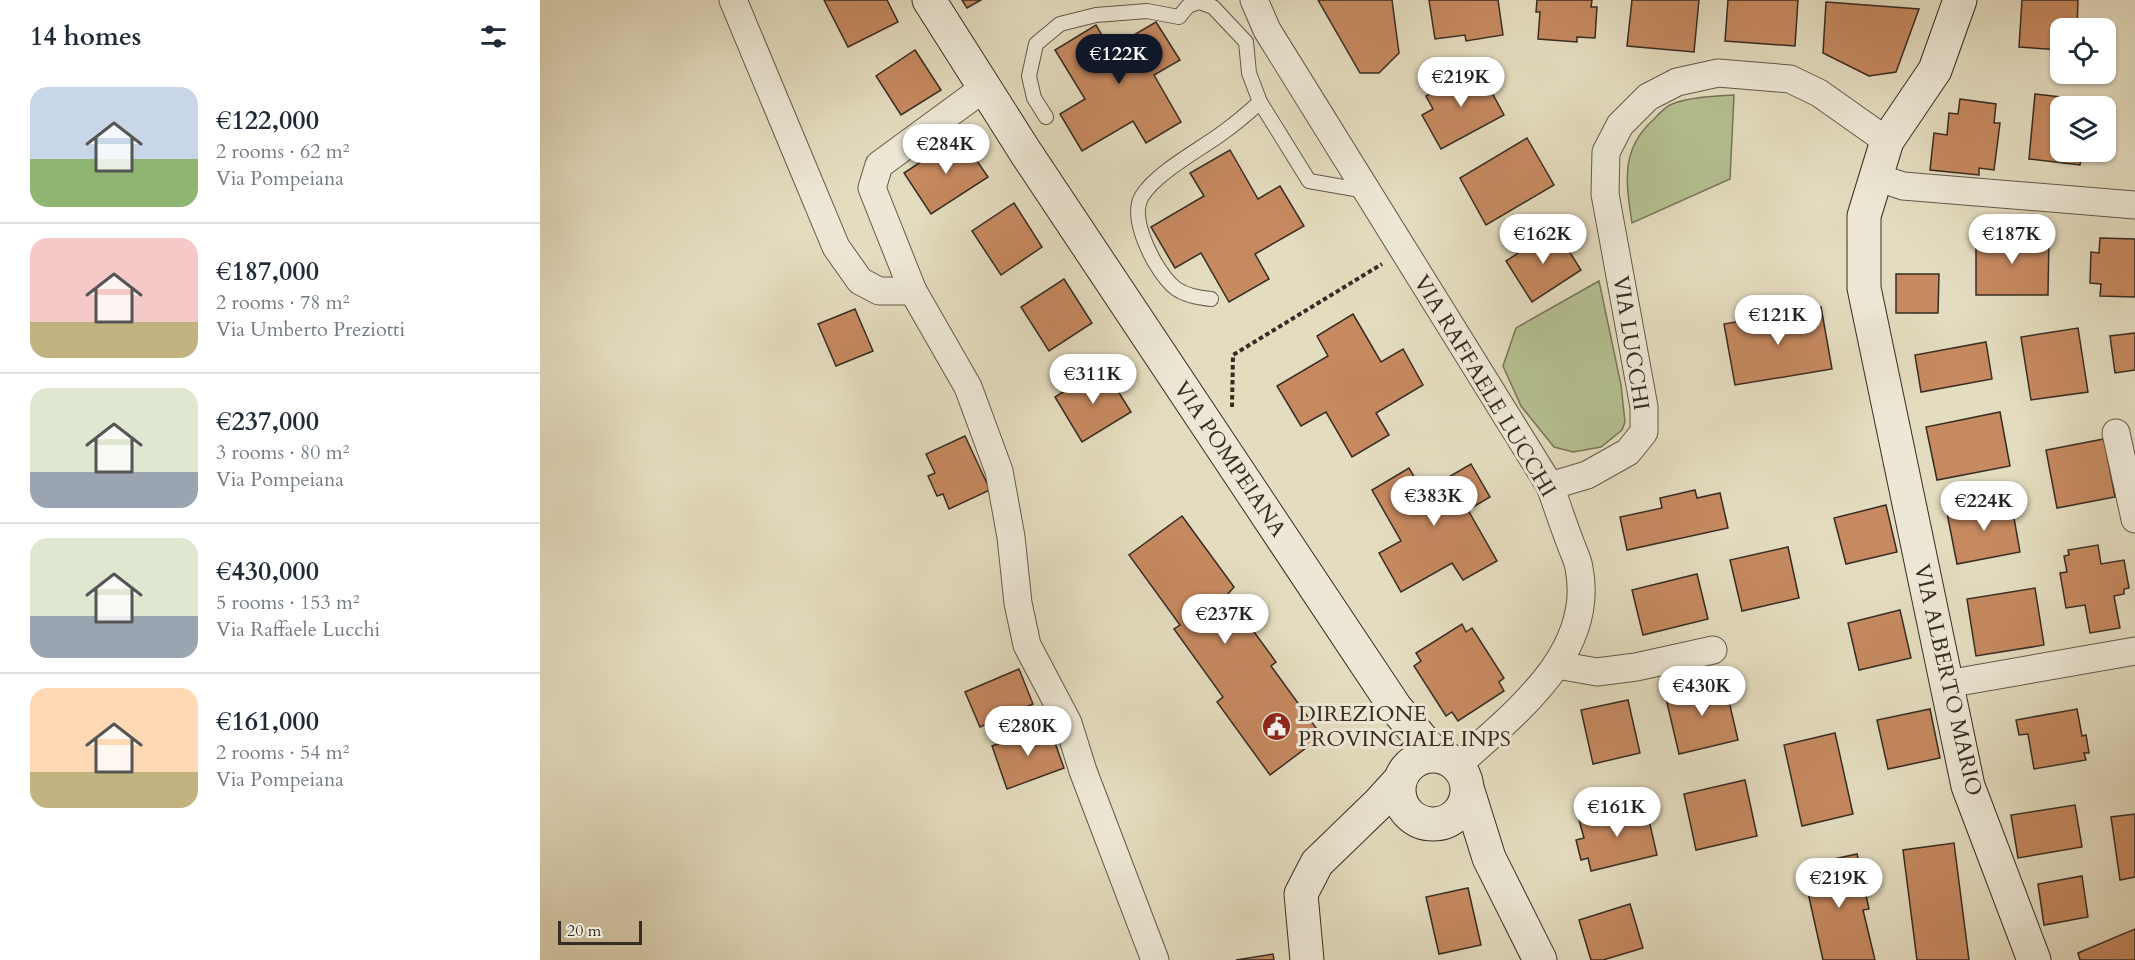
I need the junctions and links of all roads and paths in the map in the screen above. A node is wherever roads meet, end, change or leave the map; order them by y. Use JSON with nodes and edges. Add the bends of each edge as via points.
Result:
{"nodes":[{"id":1,"x":733,"y":0,"type":"edge"},
{"id":2,"x":928,"y":0,"type":"edge"},
{"id":3,"x":1254,"y":0,"type":"edge"},
{"id":4,"x":1960,"y":0,"type":"edge"},
{"id":5,"x":1256,"y":36,"type":"junction"},
{"id":6,"x":984,"y":88,"type":"junction"},
{"id":7,"x":1260,"y":102,"type":"junction"},
{"id":8,"x":1046,"y":117,"type":"dead end"},
{"id":9,"x":1887,"y":141,"type":"junction"},
{"id":10,"x":1876,"y":177,"type":"junction"},
{"id":11,"x":1366,"y":191,"type":"junction"},
{"id":12,"x":2135,"y":205,"type":"edge"},
{"id":13,"x":1387,"y":260,"type":"dead end"},
{"id":14,"x":913,"y":291,"type":"junction"},
{"id":15,"x":1211,"y":299,"type":"dead end"},
{"id":16,"x":1232,"y":411,"type":"dead end"},
{"id":17,"x":2116,"y":433,"type":"dead end"},
{"id":18,"x":1550,"y":486,"type":"junction"},
{"id":19,"x":2135,"y":519,"type":"edge"},
{"id":20,"x":1713,"y":650,"type":"dead end"},
{"id":21,"x":2135,"y":651,"type":"edge"},
{"id":22,"x":1557,"y":664,"type":"junction"},
{"id":23,"x":1947,"y":684,"type":"junction"},
{"id":24,"x":1395,"y":707,"type":"junction"},
{"id":25,"x":1454,"y":770,"type":"junction"},
{"id":26,"x":1402,"y":775,"type":"junction"},
{"id":27,"x":1418,"y":821,"type":"junction"},
{"id":28,"x":1357,"y":825,"type":"junction"},
{"id":29,"x":1489,"y":858,"type":"junction"},
{"id":30,"x":1155,"y":960,"type":"edge"},
{"id":31,"x":1307,"y":960,"type":"edge"},
{"id":32,"x":1540,"y":960,"type":"edge"},
{"id":33,"x":2034,"y":960,"type":"edge"}],
"edges":[{"from":1,"to":14,"type":"street","via":[[836,247],[860,281],[879,291]]},
{"from":2,"to":6,"type":"main road","name":"VIA POMPEIANA"},
{"from":3,"to":5,"type":"street","name":"VIA RAFFAELE LUCCHI"},
{"from":4,"to":9,"type":"main road","via":[[1935,70]]},
{"from":5,"to":7,"type":"lane","via":[[1249,73]]},
{"from":5,"to":8,"type":"lane","via":[[1199,2],[1188,6],[1179,17],[1147,11],[1096,15],[1060,24],[1036,44],[1029,76],[1034,98]]},
{"from":5,"to":11,"type":"street","name":"VIA RAFFAELE LUCCHI"},
{"from":6,"to":14,"type":"street","via":[[879,165],[872,188]]},
{"from":6,"to":24,"type":"main road","name":"VIA POMPEIANA"},
{"from":7,"to":11,"type":"lane","via":[[1309,181]]},
{"from":7,"to":15,"type":"lane","via":[[1175,165],[1141,196],[1138,214],[1148,249],[1165,280],[1196,298]]},
{"from":9,"to":10,"type":"main road"},
{"from":9,"to":18,"type":"street","name":"VIA LUCCHI","via":[[1819,93],[1790,79],[1718,73],[1677,82],[1648,97],[1620,125],[1606,152],[1605,194],[1644,407],[1644,432],[1628,452],[1587,475]]},
{"from":10,"to":12,"type":"street","via":[[1903,186]]},
{"from":10,"to":23,"type":"main road","name":"VIA ALBERTO MARIO","via":[[1863,216],[1864,288]]},
{"from":11,"to":18,"type":"street","name":"VIA RAFFAELE LUCCHI"},
{"from":13,"to":16,"type":"path","via":[[1233,355]]},
{"from":14,"to":30,"type":"street","via":[[968,387],[999,471],[1027,645],[1068,723]]},
{"from":17,"to":19,"type":"street"},
{"from":18,"to":22,"type":"street","name":"VIA RAFFAELE LUCCHI","via":[[1579,568],[1581,611],[1572,640]]},
{"from":20,"to":22,"type":"street","via":[[1597,672]]},
{"from":21,"to":23,"type":"street"},
{"from":22,"to":25,"type":"street","name":"VIA RAFFAELE LUCCHI","via":[[1515,712]]},
{"from":23,"to":33,"type":"main road","name":"VIA ALBERTO MARIO","via":[[1968,786]]},
{"from":24,"to":25,"type":"main road","name":"VIA POMPEIANA"},
{"from":24,"to":26,"type":"main road","name":"VIA POMPEIANA"},
{"from":25,"to":26,"type":"main road","via":[[1424,756],[1413,761]]},
{"from":25,"to":27,"type":"main road","via":[[1464,805],[1456,816],[1442,824]]},
{"from":25,"to":29,"type":"main road","name":"VIA POMPEIANA"},
{"from":26,"to":27,"type":"main road","via":[[1398,794],[1402,807]]},
{"from":26,"to":28,"type":"main road"},
{"from":27,"to":28,"type":"main road"},
{"from":27,"to":29,"type":"main road","name":"VIA POMPEIANA","via":[[1449,831]]},
{"from":28,"to":31,"type":"main road","via":[[1317,863],[1301,894]]},
{"from":29,"to":32,"type":"main road","name":"VIA POMPEIANA"}]}
